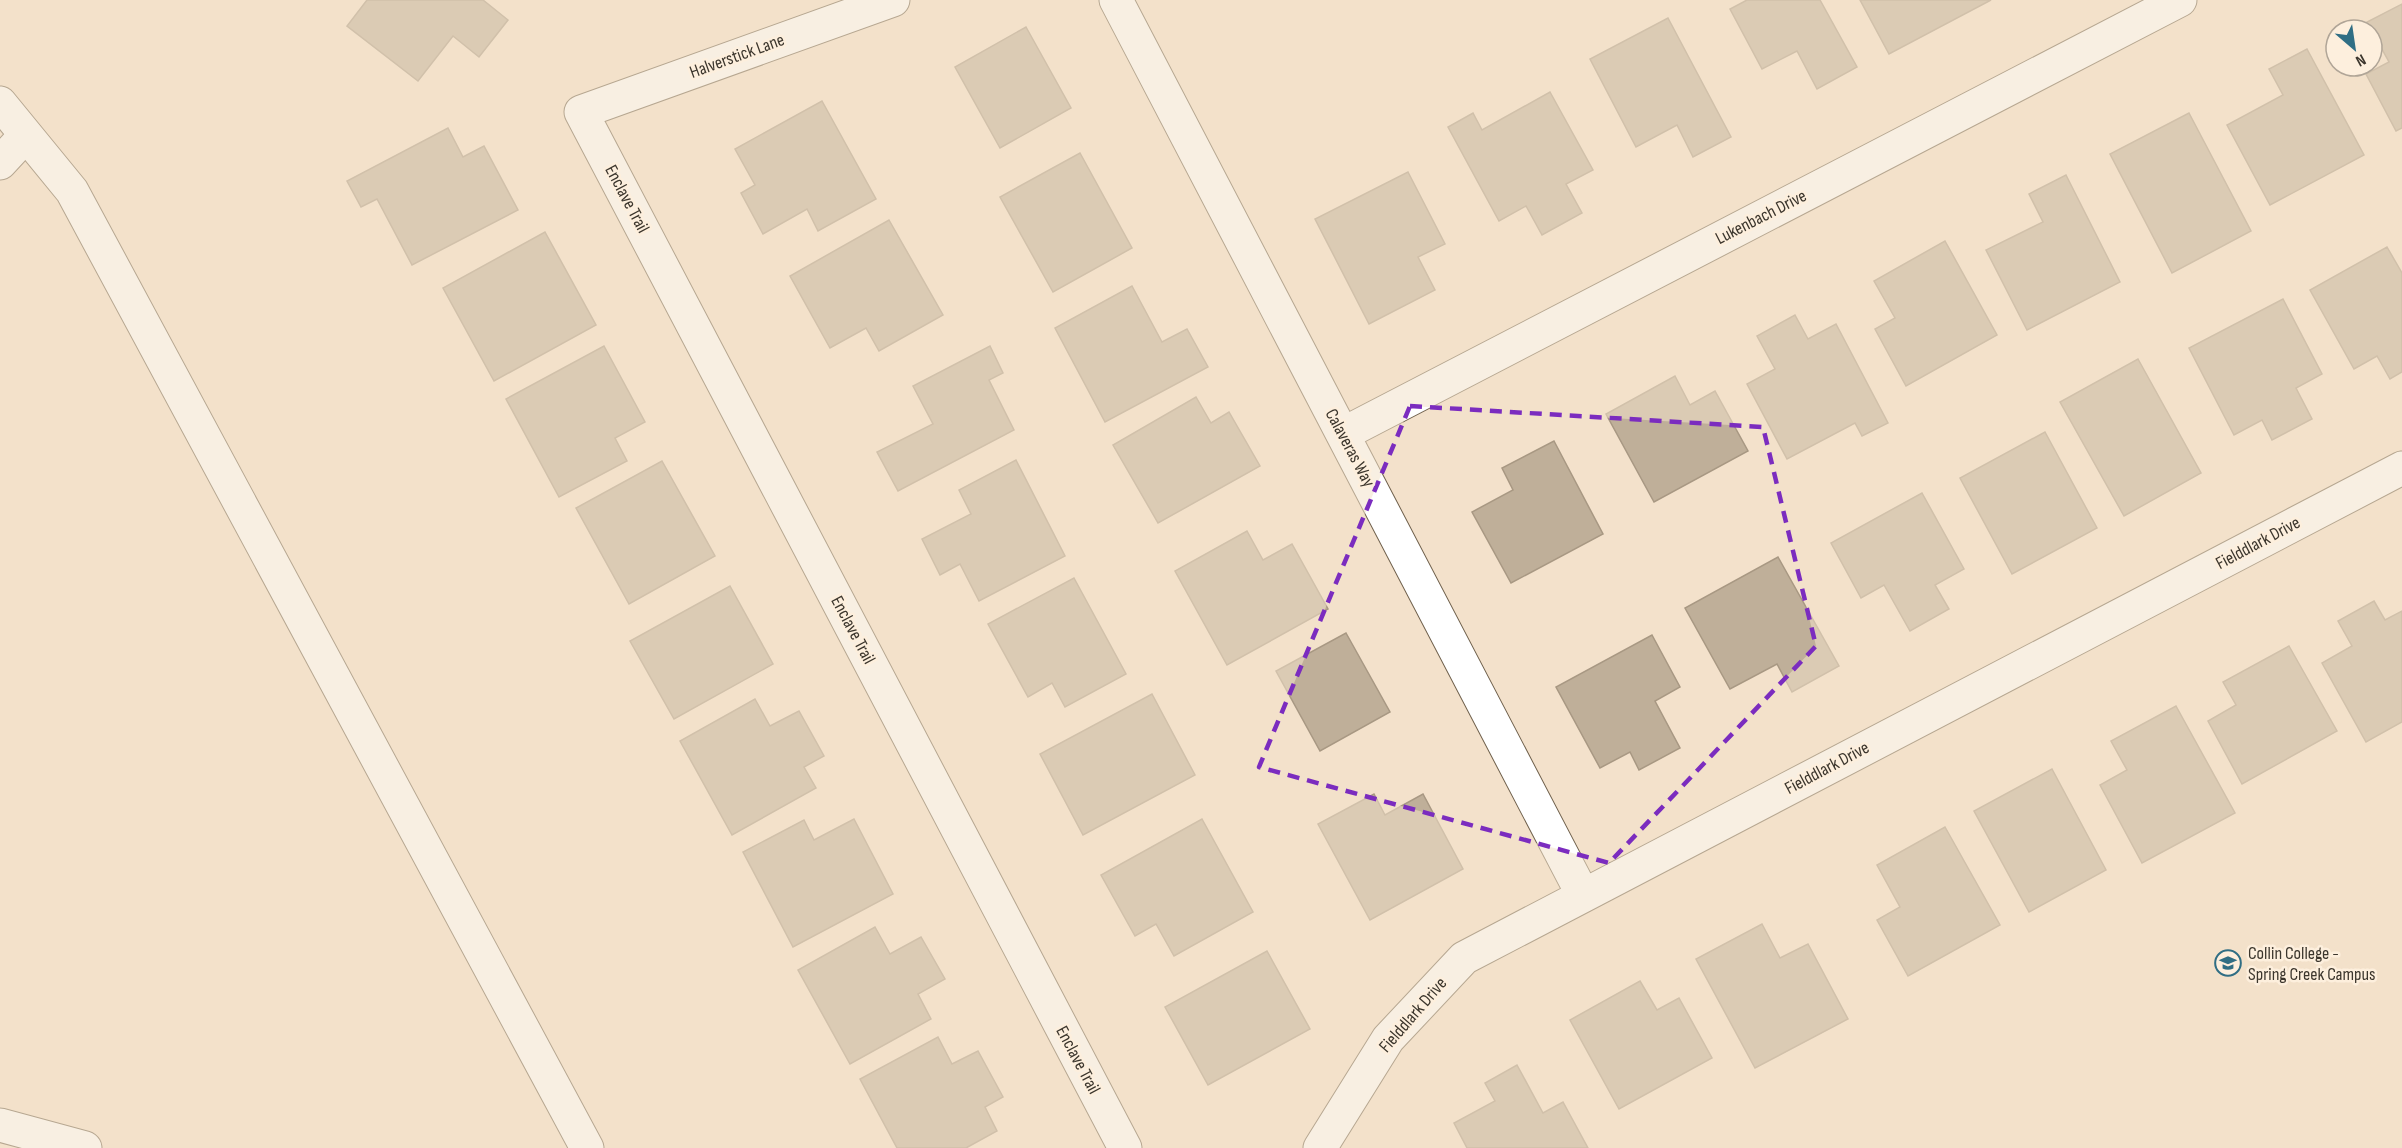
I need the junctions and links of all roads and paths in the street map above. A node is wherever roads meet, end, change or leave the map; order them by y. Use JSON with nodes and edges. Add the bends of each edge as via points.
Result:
{"nodes":[{"id":1,"x":893,"y":0,"type":"edge"},
{"id":2,"x":1116,"y":0,"type":"edge"},
{"id":3,"x":2180,"y":0,"type":"edge"},
{"id":4,"x":0,"y":103,"type":"edge"},
{"id":5,"x":581,"y":112,"type":"joint"},
{"id":6,"x":25,"y":136,"type":"junction"},
{"id":7,"x":0,"y":163,"type":"edge"},
{"id":8,"x":1343,"y":434,"type":"junction"},
{"id":9,"x":2402,"y":468,"type":"edge"},
{"id":10,"x":1583,"y":896,"type":"junction"},
{"id":11,"x":0,"y":1125,"type":"edge"},
{"id":12,"x":85,"y":1148,"type":"edge"},
{"id":13,"x":587,"y":1148,"type":"edge"},
{"id":14,"x":1125,"y":1148,"type":"edge"},
{"id":15,"x":1320,"y":1148,"type":"edge"}],
"edges":[{"from":1,"to":5,"type":"street","name":"Halverstick Lane"},
{"from":2,"to":8,"type":"street","name":"Calaveras Way"},
{"from":3,"to":8,"type":"street","name":"Lukenbach Drive"},
{"from":4,"to":6,"type":"street"},
{"from":5,"to":14,"type":"street","name":"Enclave Trail"},
{"from":6,"to":7,"type":"street"},
{"from":6,"to":13,"type":"street","via":[[72,190]]},
{"from":8,"to":10,"type":"street","name":"Calaveras Way"},
{"from":9,"to":10,"type":"street","name":"Fielddlark Drive"},
{"from":10,"to":15,"type":"street","name":"Fielddlark Drive","via":[[1464,958],[1388,1039]]},
{"from":11,"to":12,"type":"street"}]}
